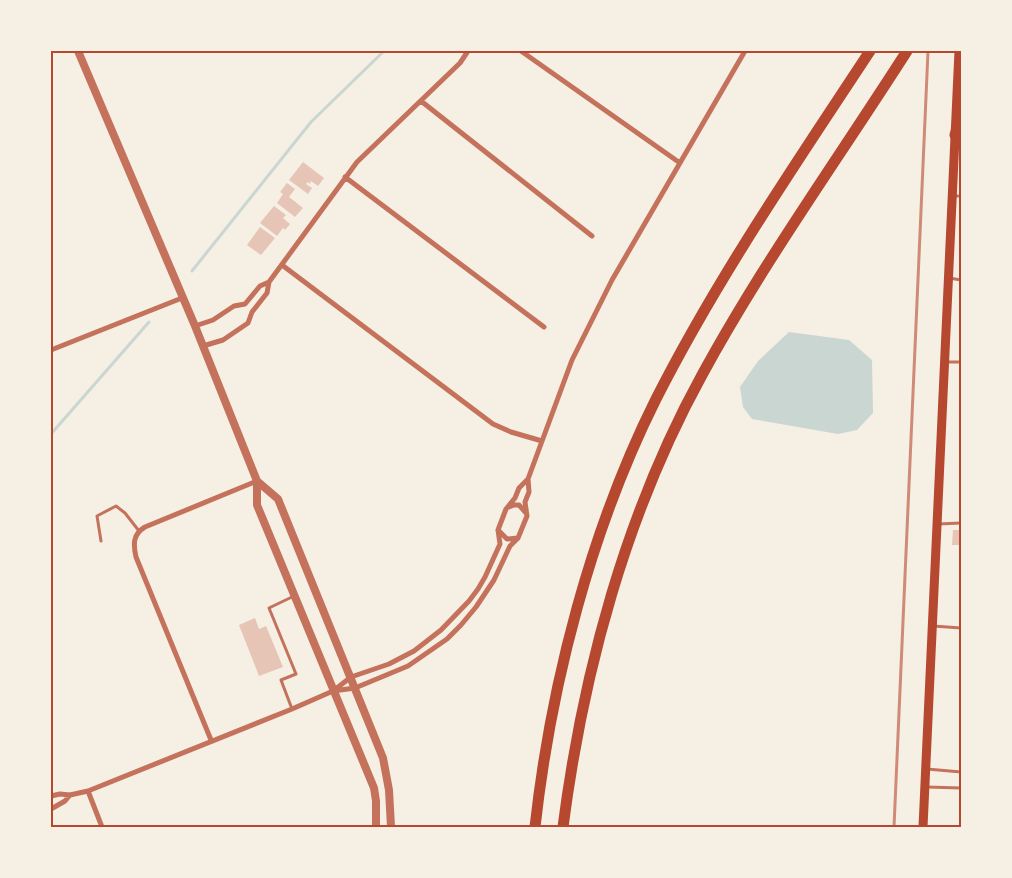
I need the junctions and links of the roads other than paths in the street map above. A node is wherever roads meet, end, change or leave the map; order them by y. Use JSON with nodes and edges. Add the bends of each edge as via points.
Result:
{"nodes":[{"id":1,"x":78,"y":51,"type":"edge"},
{"id":2,"x":468,"y":51,"type":"edge"},
{"id":3,"x":521,"y":51,"type":"edge"},
{"id":4,"x":745,"y":51,"type":"edge"},
{"id":5,"x":870,"y":51,"type":"edge"},
{"id":6,"x":907,"y":51,"type":"edge"},
{"id":7,"x":959,"y":51,"type":"edge"},
{"id":8,"x":421,"y":101,"type":"junction"},
{"id":9,"x":961,"y":116,"type":"edge"},
{"id":10,"x":955,"y":135,"type":"junction"},
{"id":11,"x":680,"y":163,"type":"junction"},
{"id":12,"x":345,"y":177,"type":"junction"},
{"id":13,"x":956,"y":196,"type":"edge"},
{"id":14,"x":592,"y":236,"type":"dead end"},
{"id":15,"x":282,"y":265,"type":"junction"},
{"id":16,"x":948,"y":278,"type":"junction"},
{"id":17,"x":961,"y":280,"type":"edge"},
{"id":18,"x":269,"y":282,"type":"junction"},
{"id":19,"x":182,"y":298,"type":"junction"},
{"id":20,"x":245,"y":304,"type":"junction"},
{"id":21,"x":252,"y":312,"type":"junction"},
{"id":22,"x":195,"y":326,"type":"junction"},
{"id":23,"x":544,"y":327,"type":"dead end"},
{"id":24,"x":203,"y":346,"type":"junction"},
{"id":25,"x":51,"y":350,"type":"edge"},
{"id":26,"x":945,"y":362,"type":"junction"},
{"id":27,"x":961,"y":362,"type":"edge"},
{"id":28,"x":542,"y":441,"type":"junction"},
{"id":29,"x":528,"y":479,"type":"junction"},
{"id":30,"x":257,"y":481,"type":"junction"},
{"id":31,"x":506,"y":509,"type":"junction"},
{"id":32,"x":527,"y":516,"type":"junction"},
{"id":33,"x":961,"y":523,"type":"edge"},
{"id":34,"x":937,"y":524,"type":"junction"},
{"id":35,"x":498,"y":530,"type":"junction"},
{"id":36,"x":139,"y":531,"type":"junction"},
{"id":37,"x":518,"y":538,"type":"junction"},
{"id":38,"x":101,"y":542,"type":"dead end"},
{"id":39,"x":478,"y":589,"type":"junction"},
{"id":40,"x":484,"y":595,"type":"junction"},
{"id":41,"x":294,"y":596,"type":"junction"},
{"id":42,"x":933,"y":626,"type":"junction"},
{"id":43,"x":961,"y":628,"type":"edge"},
{"id":44,"x":429,"y":639,"type":"junction"},
{"id":45,"x":435,"y":648,"type":"junction"},
{"id":46,"x":351,"y":677,"type":"junction"},
{"id":47,"x":355,"y":688,"type":"junction"},
{"id":48,"x":333,"y":691,"type":"junction"},
{"id":49,"x":292,"y":708,"type":"junction"},
{"id":50,"x":211,"y":740,"type":"junction"},
{"id":51,"x":926,"y":769,"type":"junction"},
{"id":52,"x":961,"y":772,"type":"edge"},
{"id":53,"x":925,"y":787,"type":"junction"},
{"id":54,"x":961,"y":788,"type":"edge"},
{"id":55,"x":88,"y":791,"type":"junction"},
{"id":56,"x":70,"y":795,"type":"junction"},
{"id":57,"x":51,"y":796,"type":"edge"},
{"id":58,"x":51,"y":809,"type":"edge"},
{"id":59,"x":102,"y":827,"type":"edge"},
{"id":60,"x":376,"y":827,"type":"edge"},
{"id":61,"x":391,"y":827,"type":"edge"},
{"id":62,"x":535,"y":827,"type":"edge"},
{"id":63,"x":563,"y":827,"type":"edge"},
{"id":64,"x":923,"y":827,"type":"edge"}],
"edges":[{"from":1,"to":19,"type":"street"},
{"from":2,"to":8,"type":"street"},
{"from":3,"to":11,"type":"street"},
{"from":4,"to":11,"type":"street"},
{"from":5,"to":62,"type":"highway","via":[[701,315],[655,401],[618,485],[579,601],[557,689],[540,778]]},
{"from":6,"to":63,"type":"highway","via":[[748,294],[679,419],[658,466],[615,581],[593,662]]},
{"from":7,"to":10,"type":"main road"},
{"from":8,"to":12,"type":"street"},
{"from":8,"to":14,"type":"street"},
{"from":9,"to":10,"type":"highway"},
{"from":10,"to":13,"type":"main road"},
{"from":11,"to":28,"type":"street","via":[[612,280],[572,360]]},
{"from":12,"to":15,"type":"street"},
{"from":12,"to":23,"type":"street"},
{"from":13,"to":16,"type":"main road"},
{"from":15,"to":18,"type":"street"},
{"from":15,"to":28,"type":"street","via":[[493,424]]},
{"from":16,"to":17,"type":"lane"},
{"from":16,"to":26,"type":"main road"},
{"from":18,"to":20,"type":"street","via":[[260,286]]},
{"from":18,"to":21,"type":"street","via":[[267,294]]},
{"from":19,"to":22,"type":"street"},
{"from":19,"to":25,"type":"street"},
{"from":20,"to":21,"type":"street"},
{"from":20,"to":22,"type":"street","via":[[234,306],[213,320]]},
{"from":21,"to":24,"type":"street","via":[[248,323],[223,340]]},
{"from":22,"to":24,"type":"street"},
{"from":24,"to":30,"type":"street"},
{"from":26,"to":27,"type":"lane"},
{"from":26,"to":34,"type":"main road"},
{"from":28,"to":29,"type":"street"},
{"from":29,"to":31,"type":"street"},
{"from":29,"to":32,"type":"street"},
{"from":30,"to":36,"type":"street"},
{"from":30,"to":41,"type":"street","via":[[257,506]]},
{"from":30,"to":46,"type":"street","via":[[278,499]]},
{"from":31,"to":32,"type":"street","via":[[519,505]]},
{"from":31,"to":35,"type":"street"},
{"from":32,"to":37,"type":"street"},
{"from":33,"to":34,"type":"lane"},
{"from":34,"to":42,"type":"main road"},
{"from":35,"to":37,"type":"street","via":[[507,539]]},
{"from":35,"to":39,"type":"street","via":[[500,544]]},
{"from":36,"to":38,"type":"lane","via":[[116,506],[97,516]]},
{"from":36,"to":50,"type":"street","via":[[133,546],[136,557]]},
{"from":37,"to":40,"type":"street","via":[[510,546]]},
{"from":39,"to":40,"type":"street"},
{"from":39,"to":44,"type":"street"},
{"from":40,"to":45,"type":"street","via":[[462,625]]},
{"from":41,"to":48,"type":"street"},
{"from":41,"to":49,"type":"lane","via":[[269,608],[296,674],[281,680]]},
{"from":42,"to":43,"type":"lane"},
{"from":42,"to":51,"type":"main road"},
{"from":44,"to":45,"type":"street"},
{"from":44,"to":46,"type":"street","via":[[400,658]]},
{"from":45,"to":47,"type":"street","via":[[408,666]]},
{"from":46,"to":47,"type":"street"},
{"from":46,"to":48,"type":"street"},
{"from":47,"to":48,"type":"street"},
{"from":47,"to":61,"type":"street","via":[[383,758]]},
{"from":48,"to":49,"type":"street"},
{"from":48,"to":60,"type":"street","via":[[374,788]]},
{"from":49,"to":50,"type":"street"},
{"from":50,"to":55,"type":"street"},
{"from":51,"to":52,"type":"lane"},
{"from":51,"to":53,"type":"main road"},
{"from":53,"to":54,"type":"lane"},
{"from":53,"to":64,"type":"main road"},
{"from":55,"to":56,"type":"street"},
{"from":55,"to":59,"type":"street"},
{"from":56,"to":57,"type":"street"},
{"from":56,"to":58,"type":"street"}]}
